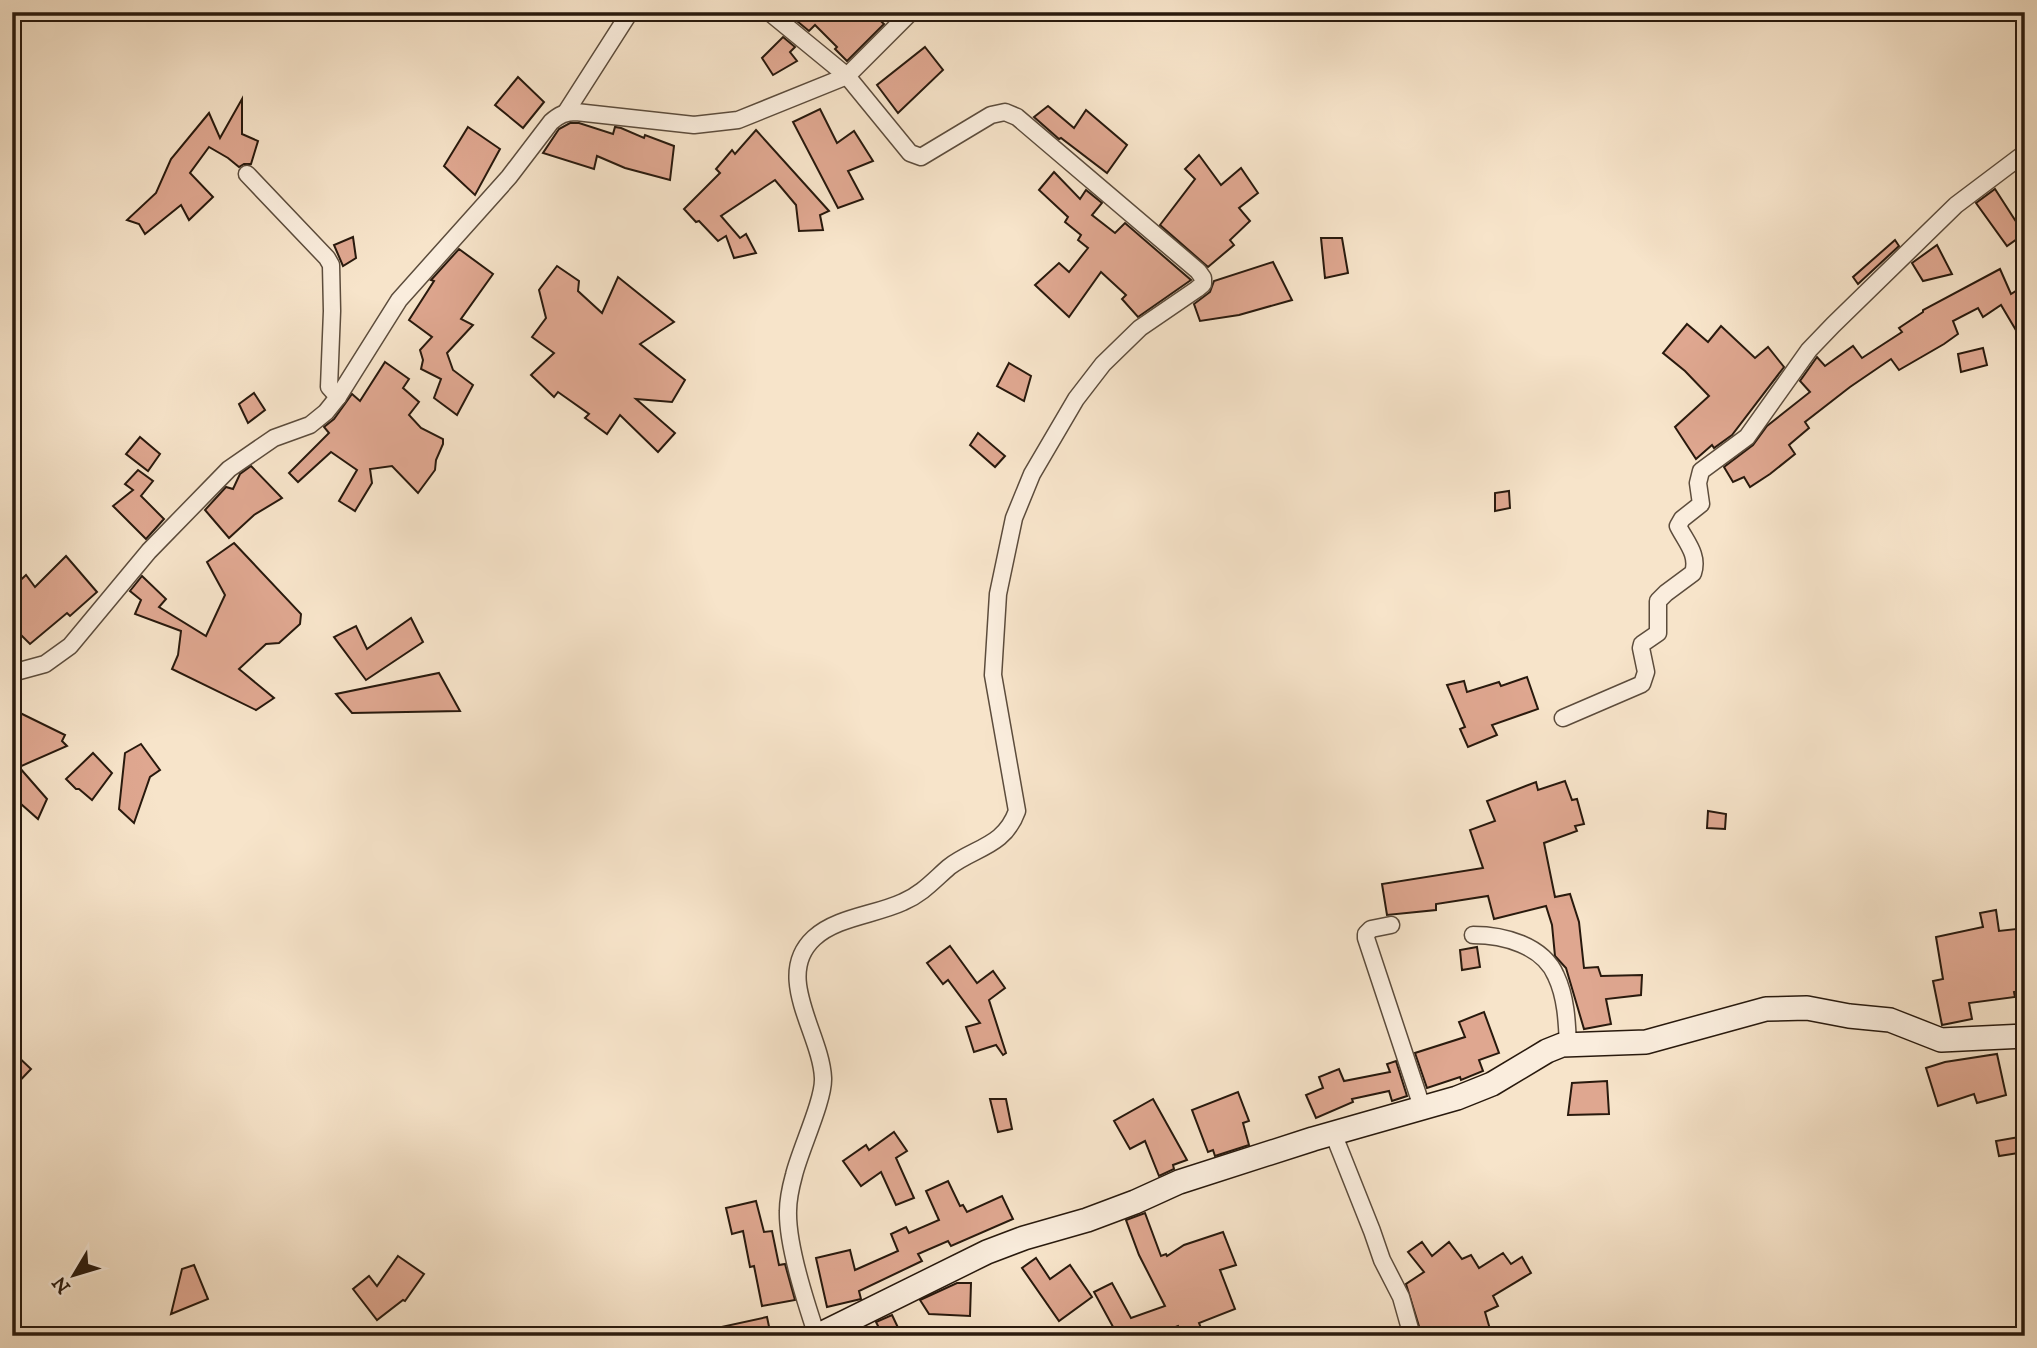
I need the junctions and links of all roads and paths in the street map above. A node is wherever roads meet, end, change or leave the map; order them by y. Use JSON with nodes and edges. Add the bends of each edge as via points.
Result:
{"nodes":[{"id":1,"x":630,"y":12,"type":"edge"},
{"id":2,"x":769,"y":12,"type":"edge"},
{"id":3,"x":911,"y":12,"type":"edge"},
{"id":4,"x":846,"y":76,"type":"junction"},
{"id":5,"x":566,"y":112,"type":"junction"},
{"id":6,"x":2025,"y":153,"type":"edge"},
{"id":7,"x":247,"y":174,"type":"dead end"},
{"id":8,"x":338,"y":397,"type":"junction"},
{"id":9,"x":12,"y":673,"type":"edge"},
{"id":10,"x":1563,"y":718,"type":"dead end"},
{"id":11,"x":1391,"y":925,"type":"dead end"},
{"id":12,"x":1473,"y":935,"type":"dead end"},
{"id":13,"x":2025,"y":1036,"type":"edge"},
{"id":14,"x":1568,"y":1045,"type":"junction"},
{"id":15,"x":1422,"y":1107,"type":"junction"},
{"id":16,"x":1332,"y":1133,"type":"junction"},
{"id":17,"x":817,"y":1336,"type":"edge"},
{"id":18,"x":1412,"y":1336,"type":"edge"}],
"edges":[{"from":1,"to":5,"type":"street"},
{"from":2,"to":4,"type":"street"},
{"from":3,"to":4,"type":"street"},
{"from":4,"to":5,"type":"street","via":[[721,123]]},
{"from":4,"to":17,"type":"street","via":[[910,153],[921,157],[990,115],[1005,112],[1017,117],[1198,271],[1203,284],[1140,328],[1102,364],[1038,463],[1014,518],[998,594],[993,675],[1017,811],[1012,826],[905,902],[832,926],[814,938],[799,960],[796,982],[824,1081],[794,1174],[788,1212],[794,1255]]},
{"from":5,"to":8,"type":"street","via":[[551,122],[509,177],[399,300]]},
{"from":6,"to":10,"type":"street","via":[[1956,205],[1841,316],[1809,350],[1747,437],[1701,471],[1701,504],[1678,526],[1693,552],[1695,569],[1658,601],[1658,633],[1641,648],[1645,679],[1636,688]]},
{"from":7,"to":8,"type":"street","via":[[331,265],[329,387]]},
{"from":8,"to":9,"type":"street","via":[[310,425],[274,438],[229,469],[149,551],[70,646],[45,664]]},
{"from":11,"to":15,"type":"street","via":[[1368,931],[1366,938]]},
{"from":12,"to":14,"type":"street","via":[[1510,939],[1545,960],[1556,974],[1565,1007]]},
{"from":13,"to":14,"type":"street","via":[[1941,1040],[1891,1020],[1807,1008],[1766,1009],[1646,1042]]},
{"from":14,"to":15,"type":"street","via":[[1547,1051],[1492,1084]]},
{"from":15,"to":16,"type":"street"},
{"from":16,"to":17,"type":"street","via":[[1179,1182],[1087,1220],[987,1252]]},
{"from":16,"to":18,"type":"street","via":[[1399,1292]]}]}
